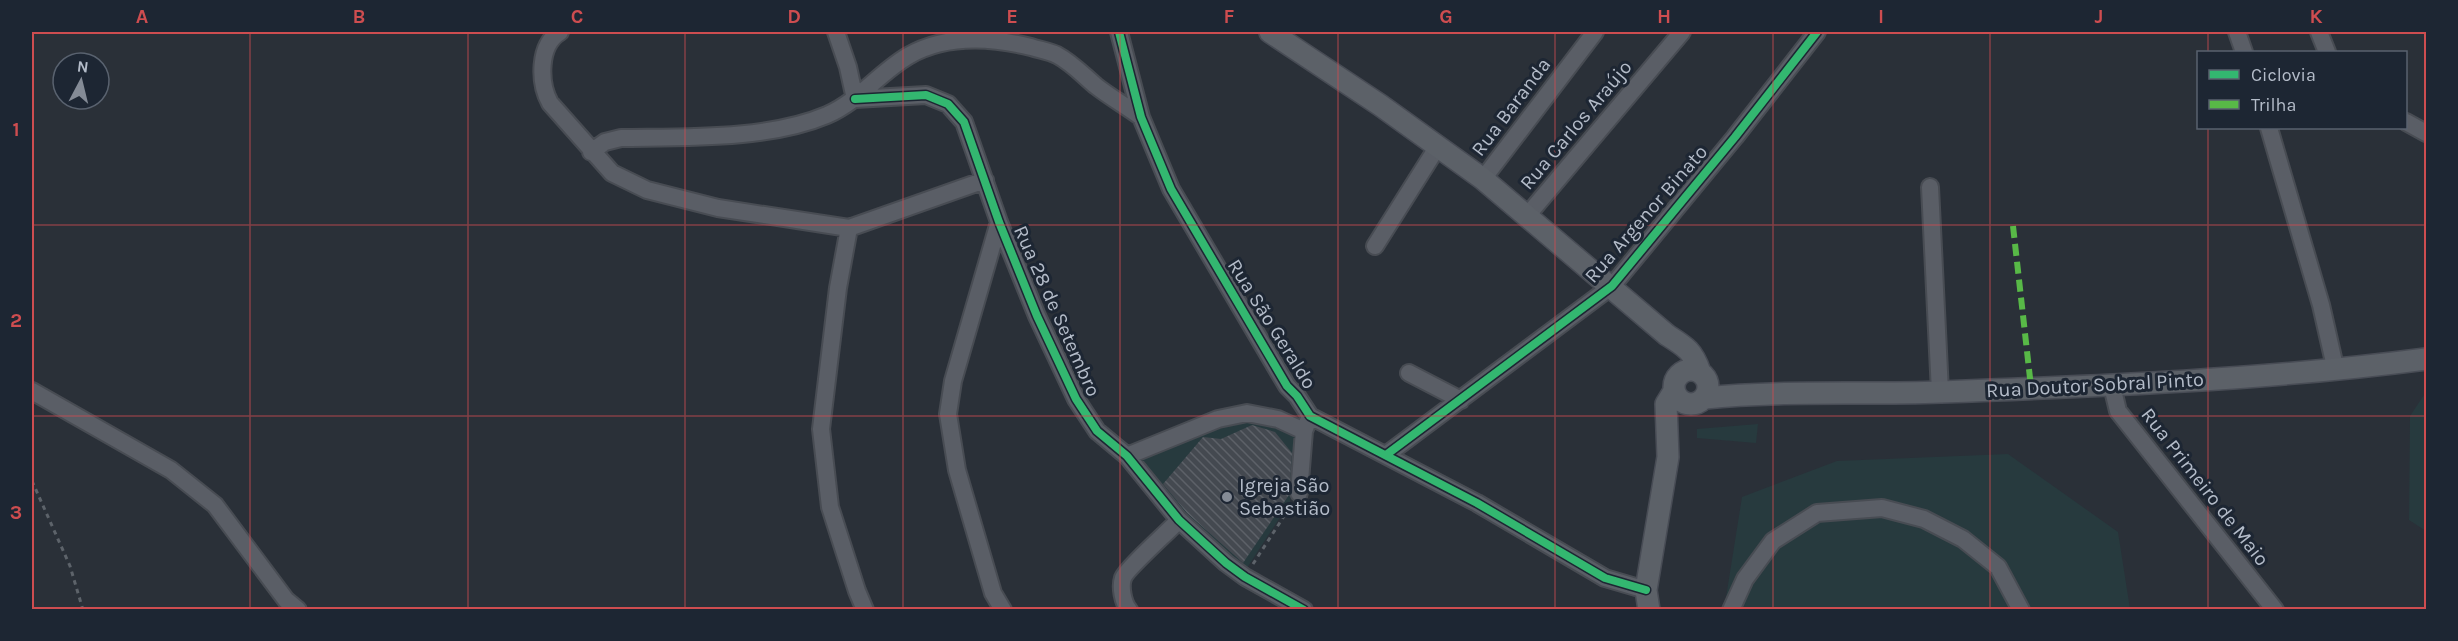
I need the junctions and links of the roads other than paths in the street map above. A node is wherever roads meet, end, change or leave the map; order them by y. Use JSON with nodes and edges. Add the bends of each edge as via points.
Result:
{"nodes":[{"id":1,"x":560,"y":32,"type":"edge"},
{"id":2,"x":836,"y":32,"type":"edge"},
{"id":3,"x":1119,"y":32,"type":"edge"},
{"id":4,"x":1270,"y":32,"type":"edge"},
{"id":5,"x":1594,"y":32,"type":"edge"},
{"id":6,"x":1682,"y":32,"type":"edge"},
{"id":7,"x":1817,"y":32,"type":"edge"},
{"id":8,"x":2237,"y":32,"type":"edge"},
{"id":9,"x":2319,"y":32,"type":"edge"},
{"id":10,"x":948,"y":36,"type":"edge"},
{"id":11,"x":2244,"y":51,"type":"edge"},
{"id":12,"x":2327,"y":51,"type":"edge"},
{"id":13,"x":855,"y":99,"type":"junction"},
{"id":14,"x":1141,"y":117,"type":"junction"},
{"id":15,"x":2407,"y":123,"type":"edge"},
{"id":16,"x":2269,"y":129,"type":"edge"},
{"id":17,"x":2427,"y":133,"type":"edge"},
{"id":18,"x":1438,"y":146,"type":"junction"},
{"id":19,"x":591,"y":152,"type":"junction"},
{"id":20,"x":1483,"y":179,"type":"junction"},
{"id":21,"x":985,"y":180,"type":"junction"},
{"id":22,"x":1930,"y":187,"type":"dead end"},
{"id":23,"x":1526,"y":217,"type":"junction"},
{"id":24,"x":999,"y":222,"type":"junction"},
{"id":25,"x":849,"y":228,"type":"junction"},
{"id":26,"x":1375,"y":246,"type":"dead end"},
{"id":27,"x":1612,"y":286,"type":"junction"},
{"id":28,"x":1667,"y":335,"type":"junction"},
{"id":29,"x":2427,"y":359,"type":"edge"},
{"id":30,"x":2336,"y":371,"type":"junction"},
{"id":31,"x":1409,"y":373,"type":"dead end"},
{"id":32,"x":2112,"y":386,"type":"junction"},
{"id":33,"x":1691,"y":388,"type":"junction"},
{"id":34,"x":32,"y":392,"type":"edge"},
{"id":35,"x":1940,"y":392,"type":"junction"},
{"id":36,"x":1461,"y":400,"type":"junction"},
{"id":37,"x":1307,"y":423,"type":"junction"},
{"id":38,"x":1386,"y":455,"type":"junction"},
{"id":39,"x":1126,"y":456,"type":"junction"},
{"id":40,"x":1299,"y":493,"type":"road end"},
{"id":41,"x":1179,"y":520,"type":"junction"},
{"id":42,"x":1647,"y":599,"type":"edge"},
{"id":43,"x":298,"y":609,"type":"edge"},
{"id":44,"x":865,"y":609,"type":"edge"},
{"id":45,"x":1003,"y":609,"type":"edge"},
{"id":46,"x":1129,"y":609,"type":"edge"},
{"id":47,"x":1304,"y":609,"type":"edge"},
{"id":48,"x":1731,"y":609,"type":"edge"},
{"id":49,"x":2021,"y":609,"type":"edge"},
{"id":50,"x":2275,"y":609,"type":"edge"}],
"edges":[{"from":1,"to":19,"type":"street","via":[[550,38],[544,54],[544,92]]},
{"from":2,"to":13,"type":"street"},
{"from":3,"to":14,"type":"street","name":"Rua São Geraldo"},
{"from":4,"to":18,"type":"main road"},
{"from":5,"to":20,"type":"street","name":"Rua Baranda"},
{"from":6,"to":23,"type":"street","name":"Rua Carlos Araújo"},
{"from":7,"to":27,"type":"street","name":"Rua Argenor Binato"},
{"from":8,"to":11,"type":"street"},
{"from":9,"to":12,"type":"street"},
{"from":10,"to":13,"type":"street","via":[[908,56]]},
{"from":10,"to":14,"type":"street","via":[[1008,41],[1054,53]]},
{"from":13,"to":19,"type":"street","via":[[829,114],[795,126],[757,132],[621,138],[605,142]]},
{"from":13,"to":21,"type":"street","name":"Rua 28 de Setembro","via":[[926,95],[948,104],[964,122]]},
{"from":14,"to":37,"type":"street","name":"Rua São Geraldo","via":[[1171,189],[1287,386],[1297,396]]},
{"from":15,"to":17,"type":"street"},
{"from":16,"to":30,"type":"street","via":[[2321,305]]},
{"from":18,"to":20,"type":"main road"},
{"from":18,"to":26,"type":"street"},
{"from":19,"to":25,"type":"street","via":[[612,173],[647,190],[718,208]]},
{"from":20,"to":23,"type":"main road"},
{"from":21,"to":24,"type":"street","name":"Rua 28 de Setembro"},
{"from":21,"to":25,"type":"street"},
{"from":22,"to":35,"type":"street"},
{"from":23,"to":27,"type":"main road"},
{"from":24,"to":39,"type":"street","name":"Rua 28 de Setembro","via":[[1076,399],[1097,431]]},
{"from":24,"to":45,"type":"street","via":[[952,381],[948,414],[957,470],[993,593]]},
{"from":25,"to":44,"type":"street","via":[[821,429],[830,507]]},
{"from":27,"to":28,"type":"main road"},
{"from":27,"to":36,"type":"street","name":"Rua Argenor Binato"},
{"from":28,"to":33,"type":"main road"},
{"from":28,"to":33,"type":"main road","via":[[1689,350]]},
{"from":29,"to":30,"type":"main road","name":"Rua Doutor Sobral Pinto"},
{"from":30,"to":32,"type":"main road","name":"Rua Doutor Sobral Pinto"},
{"from":31,"to":36,"type":"street"},
{"from":32,"to":35,"type":"main road","name":"Rua Doutor Sobral Pinto"},
{"from":32,"to":50,"type":"street","name":"Rua Primeiro de Maio","via":[[2118,411]]},
{"from":33,"to":35,"type":"main road","name":"Rua Doutor Sobral Pinto"},
{"from":33,"to":42,"type":"main road","via":[[1678,418],[1666,432],[1668,457]]},
{"from":34,"to":43,"type":"street","via":[[180,477],[215,506],[286,600]]},
{"from":36,"to":38,"type":"street","name":"Rua Argenor Binato"},
{"from":37,"to":38,"type":"street","name":"Rua São Geraldo"},
{"from":37,"to":39,"type":"street","via":[[1247,412],[1218,419]]},
{"from":37,"to":40,"type":"street"},
{"from":38,"to":42,"type":"street","name":"Rua São Geraldo"},
{"from":39,"to":41,"type":"street","name":"Rua 28 de Setembro"},
{"from":41,"to":46,"type":"street","via":[[1126,574],[1122,586]]},
{"from":41,"to":47,"type":"street","name":"Rua 28 de Setembro","via":[[1245,577]]},
{"from":48,"to":49,"type":"street","via":[[1745,579],[1773,541],[1817,513],[1882,508],[1924,519],[1963,539],[1998,567]]}]}
